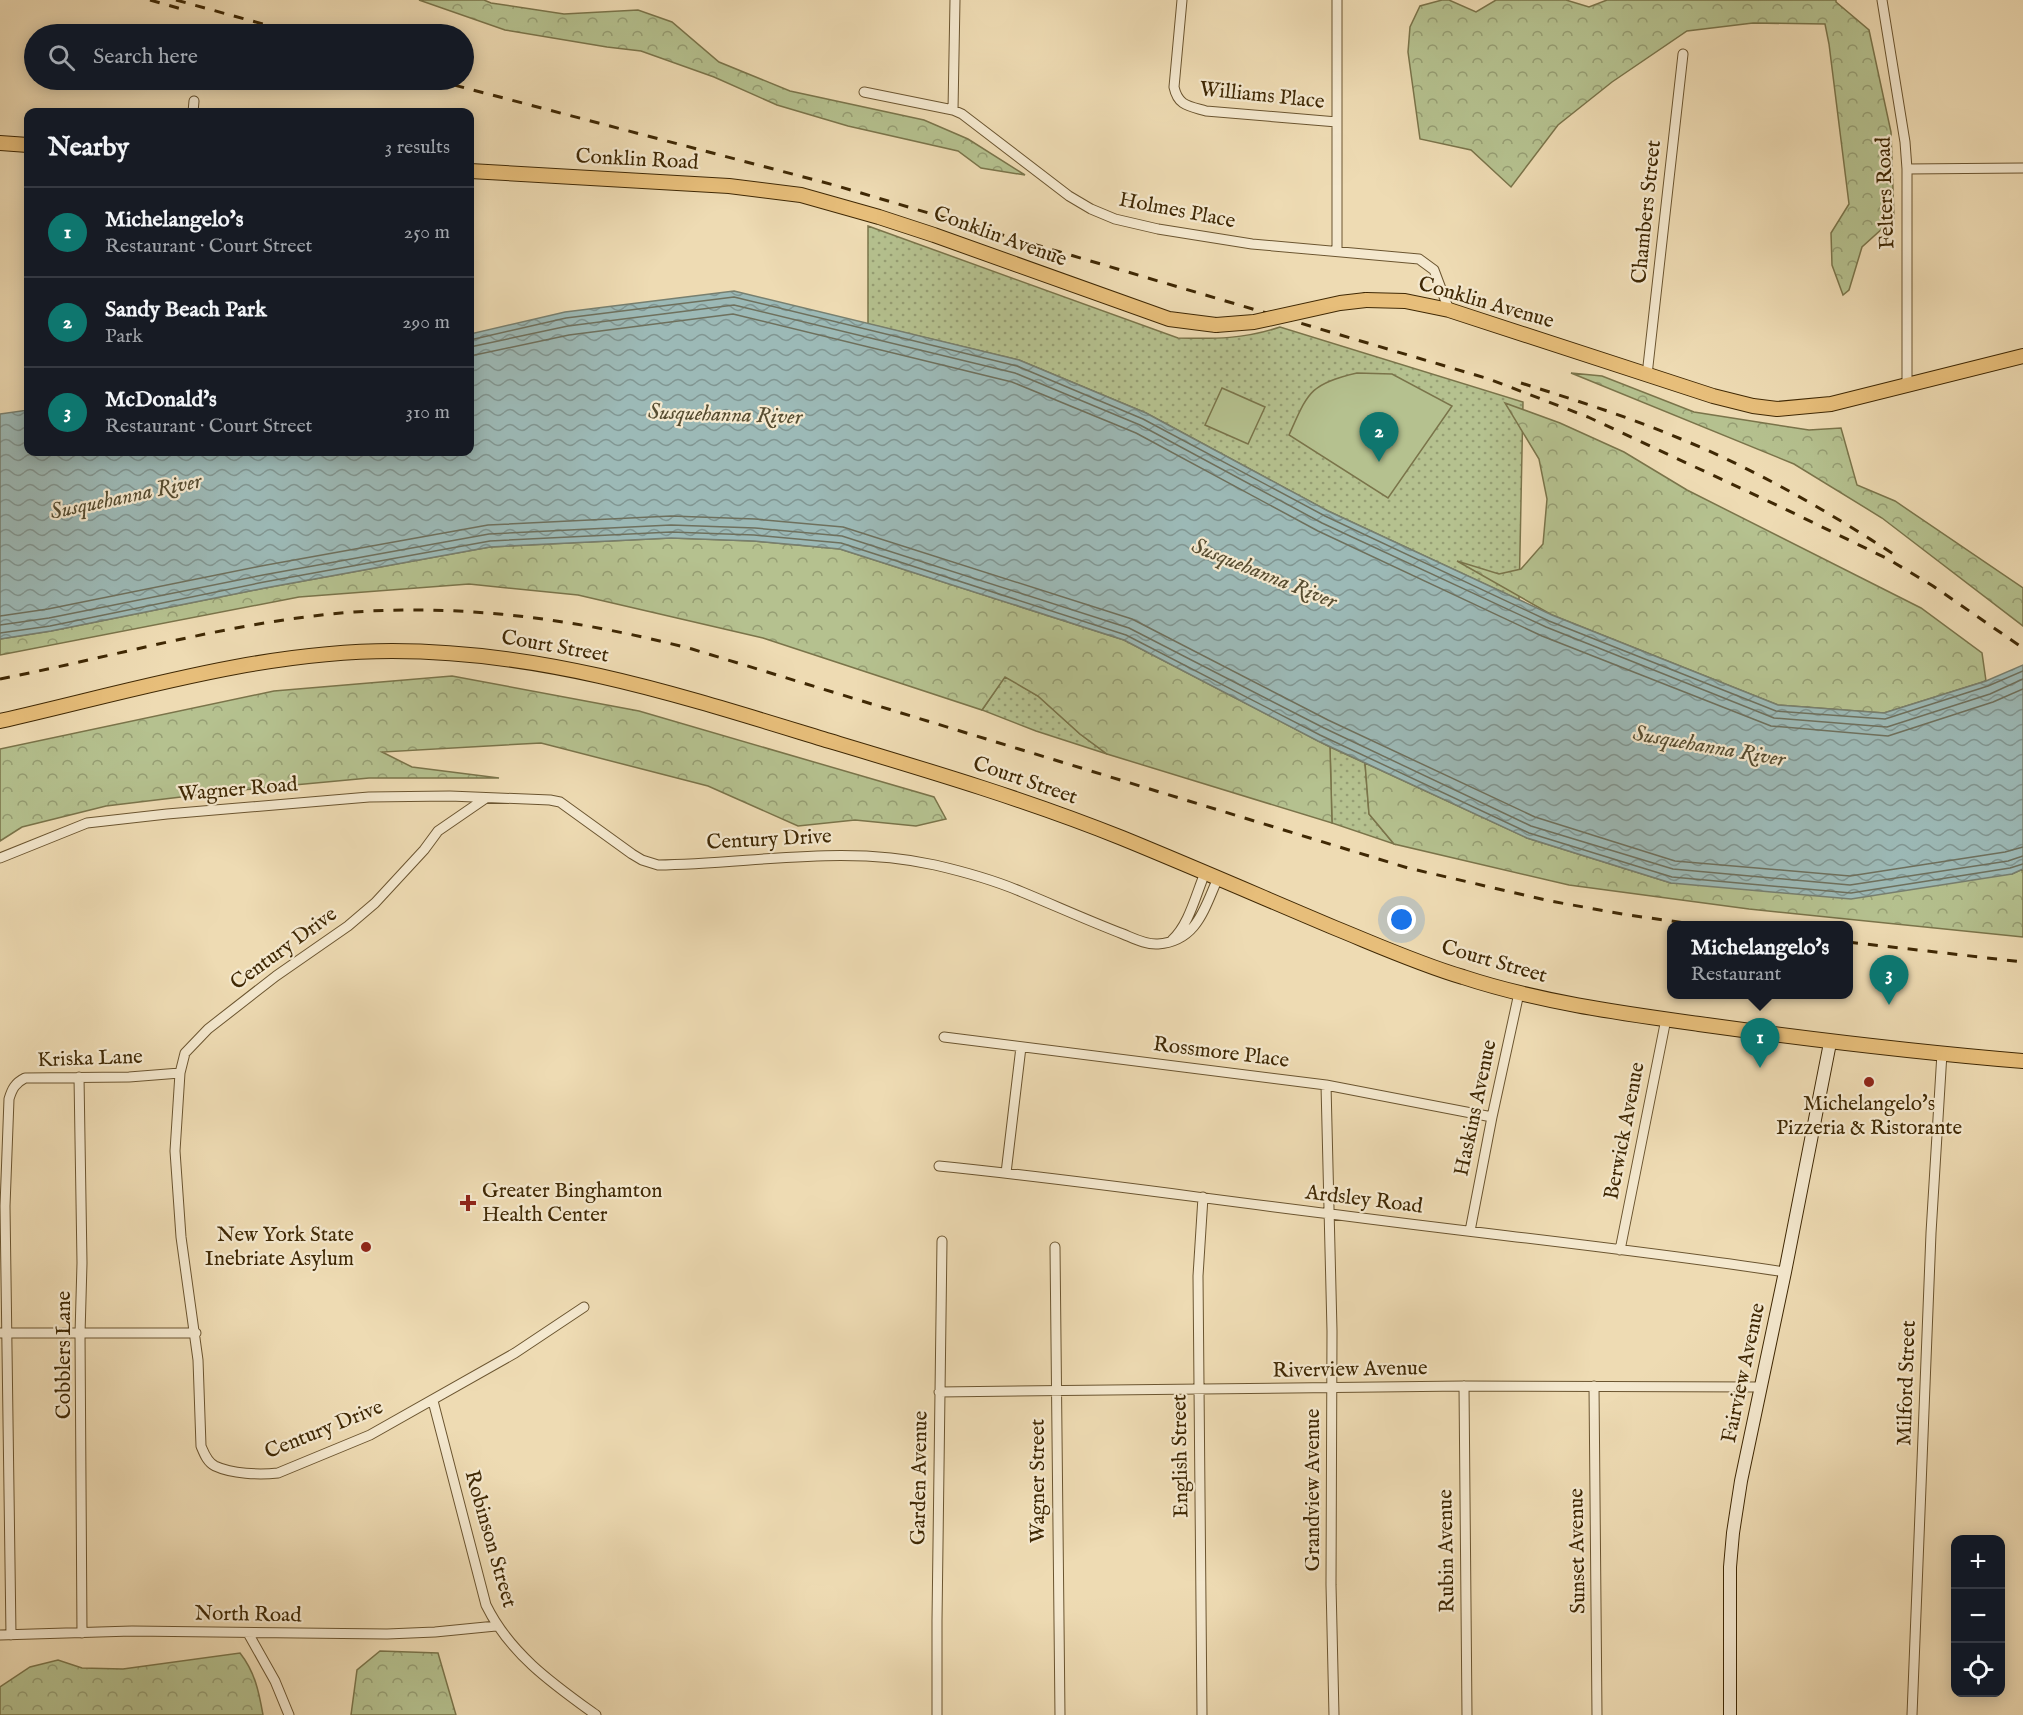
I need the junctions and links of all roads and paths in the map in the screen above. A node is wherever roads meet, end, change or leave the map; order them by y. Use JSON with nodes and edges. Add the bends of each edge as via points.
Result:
{"nodes":[{"id":1,"x":956,"y":0,"type":"edge"},
{"id":2,"x":1182,"y":0,"type":"edge"},
{"id":3,"x":1337,"y":0,"type":"edge"},
{"id":4,"x":1882,"y":0,"type":"edge"},
{"id":5,"x":1683,"y":54,"type":"dead end"},
{"id":6,"x":864,"y":92,"type":"dead end"},
{"id":7,"x":194,"y":101,"type":"dead end"},
{"id":8,"x":193,"y":108,"type":"edge"},
{"id":9,"x":954,"y":110,"type":"junction"},
{"id":10,"x":1337,"y":122,"type":"junction"},
{"id":11,"x":0,"y":143,"type":"edge"},
{"id":12,"x":24,"y":145,"type":"edge"},
{"id":13,"x":2023,"y":168,"type":"edge"},
{"id":14,"x":1907,"y":170,"type":"junction"},
{"id":15,"x":474,"y":171,"type":"edge"},
{"id":16,"x":801,"y":195,"type":"joint"},
{"id":17,"x":1337,"y":250,"type":"junction"},
{"id":18,"x":1449,"y":310,"type":"junction"},
{"id":19,"x":2023,"y":357,"type":"edge"},
{"id":20,"x":1647,"y":375,"type":"junction"},
{"id":21,"x":1907,"y":386,"type":"junction"},
{"id":22,"x":0,"y":721,"type":"edge"},
{"id":23,"x":486,"y":798,"type":"junction"},
{"id":24,"x":0,"y":858,"type":"edge"},
{"id":25,"x":1211,"y":876,"type":"junction"},
{"id":26,"x":1171,"y":940,"type":"junction"},
{"id":27,"x":1519,"y":993,"type":"junction"},
{"id":28,"x":1666,"y":1019,"type":"junction"},
{"id":29,"x":944,"y":1037,"type":"dead end"},
{"id":30,"x":1830,"y":1043,"type":"junction"},
{"id":31,"x":1021,"y":1047,"type":"junction"},
{"id":32,"x":1942,"y":1053,"type":"junction"},
{"id":33,"x":2023,"y":1061,"type":"edge"},
{"id":34,"x":180,"y":1073,"type":"junction"},
{"id":35,"x":80,"y":1077,"type":"junction"},
{"id":36,"x":1326,"y":1085,"type":"junction"},
{"id":37,"x":1492,"y":1117,"type":"junction"},
{"id":38,"x":939,"y":1166,"type":"dead end"},
{"id":39,"x":1006,"y":1173,"type":"junction"},
{"id":40,"x":1203,"y":1197,"type":"junction"},
{"id":41,"x":1329,"y":1214,"type":"junction"},
{"id":42,"x":1470,"y":1231,"type":"junction"},
{"id":43,"x":942,"y":1241,"type":"dead end"},
{"id":44,"x":1055,"y":1247,"type":"dead end"},
{"id":45,"x":1620,"y":1250,"type":"junction"},
{"id":46,"x":1785,"y":1272,"type":"junction"},
{"id":47,"x":584,"y":1307,"type":"dead end"},
{"id":48,"x":3,"y":1333,"type":"edge"},
{"id":49,"x":196,"y":1333,"type":"junction"},
{"id":50,"x":81,"y":1334,"type":"junction"},
{"id":51,"x":1464,"y":1386,"type":"junction"},
{"id":52,"x":1594,"y":1386,"type":"junction"},
{"id":53,"x":1761,"y":1387,"type":"junction"},
{"id":54,"x":1198,"y":1389,"type":"junction"},
{"id":55,"x":1331,"y":1389,"type":"junction"},
{"id":56,"x":1056,"y":1391,"type":"junction"},
{"id":57,"x":939,"y":1392,"type":"junction"},
{"id":58,"x":433,"y":1401,"type":"junction"},
{"id":59,"x":496,"y":1626,"type":"junction"},
{"id":60,"x":82,"y":1633,"type":"junction"},
{"id":61,"x":248,"y":1633,"type":"junction"},
{"id":62,"x":0,"y":1635,"type":"edge"},
{"id":63,"x":11,"y":1635,"type":"junction"},
{"id":64,"x":289,"y":1715,"type":"edge"},
{"id":65,"x":596,"y":1715,"type":"edge"},
{"id":66,"x":938,"y":1715,"type":"edge"},
{"id":67,"x":1060,"y":1715,"type":"edge"},
{"id":68,"x":1202,"y":1715,"type":"edge"},
{"id":69,"x":1334,"y":1715,"type":"edge"},
{"id":70,"x":1467,"y":1715,"type":"edge"},
{"id":71,"x":1597,"y":1715,"type":"edge"},
{"id":72,"x":1730,"y":1715,"type":"edge"},
{"id":73,"x":1912,"y":1715,"type":"edge"}],
"edges":[{"from":1,"to":9,"type":"street"},
{"from":2,"to":10,"type":"street","name":"Williams Place","via":[[1174,87],[1179,101],[1206,111]]},
{"from":3,"to":10,"type":"street"},
{"from":4,"to":14,"type":"street","name":"Felters Road"},
{"from":5,"to":20,"type":"street","name":"Chambers Street"},
{"from":6,"to":9,"type":"street","name":"Holmes Place"},
{"from":7,"to":8,"type":"street"},
{"from":9,"to":17,"type":"street","name":"Holmes Place","via":[[1069,196],[1114,219],[1252,244]]},
{"from":10,"to":17,"type":"street"},
{"from":11,"to":12,"type":"main road"},
{"from":13,"to":14,"type":"street"},
{"from":14,"to":21,"type":"street","name":"Felters Road"},
{"from":15,"to":16,"type":"main road","name":"Conklin Road","via":[[729,186]]},
{"from":16,"to":18,"type":"main road","name":"Conklin Avenue","bridge":true,"via":[[924,231],[1169,319],[1216,325],[1366,300],[1405,301]]},
{"from":17,"to":18,"type":"street","name":"Holmes Place","via":[[1419,259],[1434,270]]},
{"from":18,"to":20,"type":"main road","name":"Conklin Avenue"},
{"from":19,"to":21,"type":"main road","name":"Conklin Avenue"},
{"from":20,"to":21,"type":"main road","name":"Conklin Avenue","via":[[1713,396],[1777,409],[1831,404]]},
{"from":22,"to":25,"type":"main road","name":"Court Street","via":[[224,670],[303,657],[388,651],[513,659],[641,685],[894,760],[1046,810]]},
{"from":23,"to":24,"type":"street","name":"Wagner Road","via":[[369,797],[167,814],[87,824]]},
{"from":23,"to":26,"type":"street","name":"Century Drive","via":[[560,802],[650,863],[837,854],[895,858],[996,882],[1145,942],[1159,944]]},
{"from":23,"to":34,"type":"street","name":"Century Drive","via":[[438,831],[375,903],[348,926],[208,1029],[185,1053]]},
{"from":25,"to":26,"type":"street","via":[[1181,930]]},
{"from":25,"to":26,"type":"street","via":[[1194,928]]},
{"from":25,"to":27,"type":"main road","name":"Court Street","via":[[1411,960]]},
{"from":27,"to":28,"type":"main road","name":"Court Street"},
{"from":27,"to":37,"type":"street","name":"Haskins Avenue"},
{"from":28,"to":30,"type":"main road","name":"Court Street"},
{"from":28,"to":45,"type":"street","name":"Berwick Avenue"},
{"from":29,"to":31,"type":"street","name":"Rossmore Place"},
{"from":30,"to":32,"type":"main road","name":"Court Street"},
{"from":30,"to":46,"type":"street","name":"Fairview Avenue"},
{"from":31,"to":36,"type":"street","name":"Rossmore Place"},
{"from":31,"to":39,"type":"street"},
{"from":32,"to":33,"type":"main road","name":"Court Street"},
{"from":32,"to":73,"type":"street","name":"Milford Street"},
{"from":34,"to":35,"type":"street","name":"Kriska Lane"},
{"from":34,"to":49,"type":"street","name":"Century Drive","via":[[175,1151],[181,1237]]},
{"from":35,"to":48,"type":"street","name":"Kriska Lane","via":[[25,1078],[12,1088]]},
{"from":35,"to":50,"type":"street","name":"Cobblers Lane"},
{"from":36,"to":37,"type":"street","name":"Rossmore Place"},
{"from":36,"to":41,"type":"street","name":"Grandview Avenue"},
{"from":37,"to":42,"type":"street","name":"Haskins Avenue"},
{"from":38,"to":39,"type":"street","name":"Ardsley Road"},
{"from":39,"to":40,"type":"street","name":"Ardsley Road"},
{"from":40,"to":41,"type":"street","name":"Ardsley Road"},
{"from":40,"to":54,"type":"street","name":"English Street"},
{"from":41,"to":42,"type":"street","name":"Ardsley Road"},
{"from":41,"to":55,"type":"street","name":"Grandview Avenue"},
{"from":42,"to":45,"type":"street","name":"Ardsley Road"},
{"from":43,"to":57,"type":"street","name":"Garden Avenue"},
{"from":44,"to":56,"type":"street","name":"Wagner Street"},
{"from":45,"to":46,"type":"street","name":"Ardsley Road"},
{"from":46,"to":53,"type":"street","name":"Fairview Avenue"},
{"from":47,"to":58,"type":"street","name":"Century Drive"},
{"from":48,"to":50,"type":"street"},
{"from":48,"to":63,"type":"street","name":"Kriska Lane"},
{"from":49,"to":50,"type":"street"},
{"from":49,"to":58,"type":"street","name":"Century Drive","via":[[201,1446],[214,1465],[237,1472],[278,1473],[370,1435]]},
{"from":50,"to":60,"type":"street","name":"Cobblers Lane"},
{"from":51,"to":52,"type":"street","name":"Riverview Avenue"},
{"from":51,"to":55,"type":"street","name":"Riverview Avenue"},
{"from":51,"to":70,"type":"street","name":"Rubin Avenue"},
{"from":52,"to":53,"type":"street","name":"Riverview Avenue"},
{"from":52,"to":71,"type":"street","name":"Sunset Avenue"},
{"from":53,"to":72,"type":"street","name":"Fairview Avenue","via":[[1732,1533]]},
{"from":54,"to":55,"type":"street","name":"Riverview Avenue"},
{"from":54,"to":56,"type":"street","name":"Riverview Avenue"},
{"from":54,"to":68,"type":"street","name":"English Street"},
{"from":55,"to":69,"type":"street","name":"Grandview Avenue"},
{"from":56,"to":57,"type":"street","name":"Riverview Avenue"},
{"from":56,"to":67,"type":"street","name":"Wagner Street"},
{"from":57,"to":66,"type":"street","name":"Garden Avenue"},
{"from":58,"to":59,"type":"street","name":"Robinson Street","via":[[468,1542]]},
{"from":59,"to":61,"type":"street","name":"North Road","via":[[387,1634]]},
{"from":59,"to":65,"type":"street","name":"Robinson Street","via":[[523,1658]]},
{"from":60,"to":61,"type":"street","name":"North Road"},
{"from":60,"to":63,"type":"street","name":"North Road"},
{"from":61,"to":64,"type":"street"},
{"from":62,"to":63,"type":"street","name":"North Road"}]}
